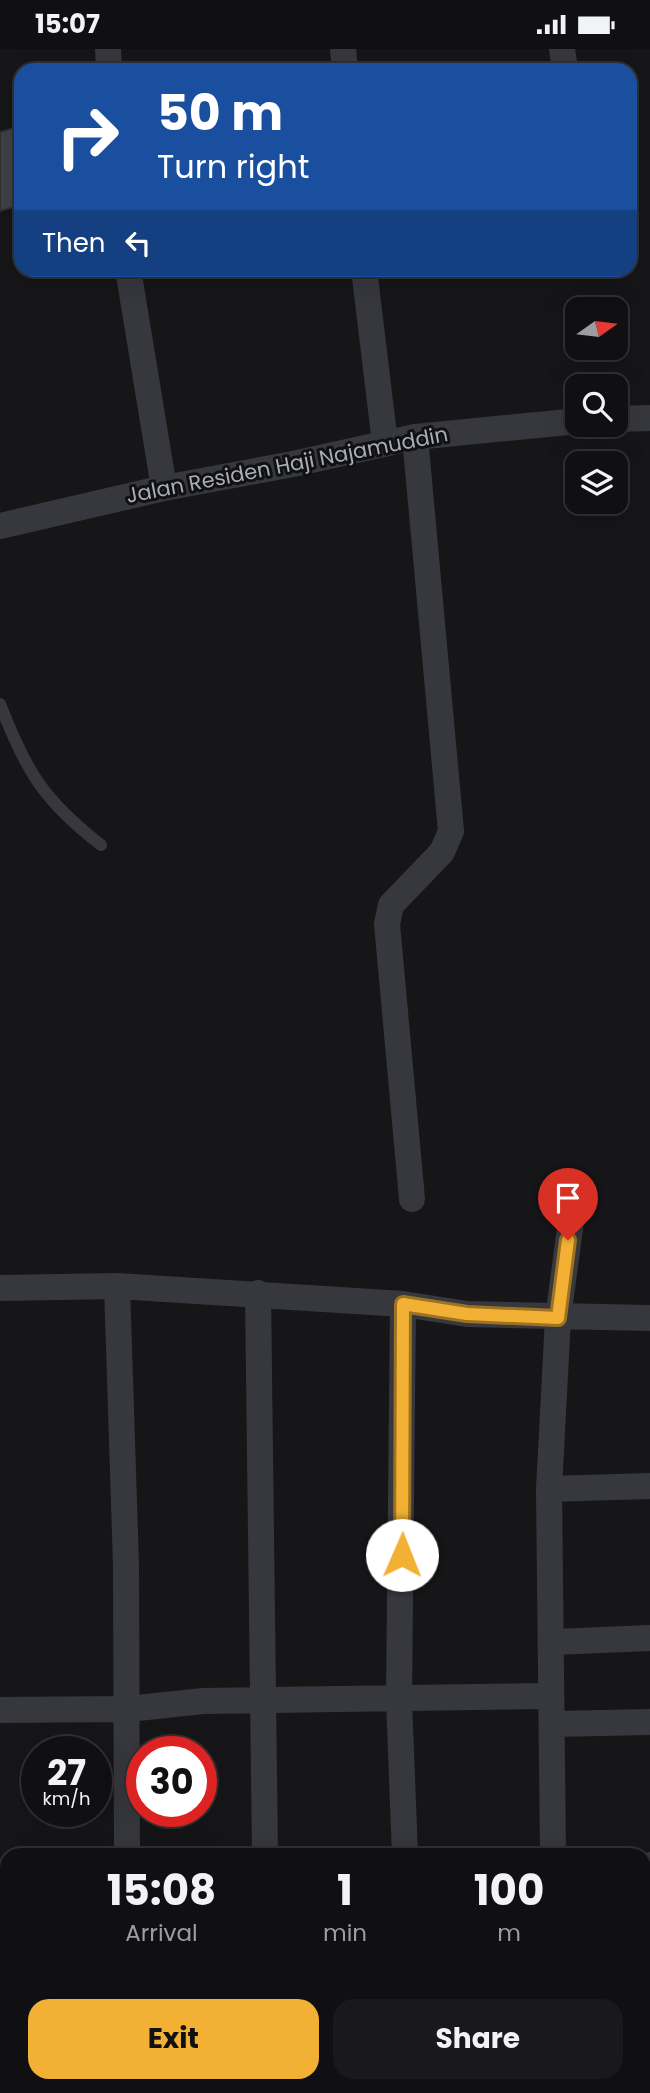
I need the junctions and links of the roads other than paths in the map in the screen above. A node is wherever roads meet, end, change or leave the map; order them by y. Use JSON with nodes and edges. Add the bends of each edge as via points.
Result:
{"nodes":[{"id":1,"x":129,"y":277,"type":"edge"},
{"id":2,"x":365,"y":277,"type":"edge"},
{"id":3,"x":650,"y":418,"type":"edge"},
{"id":4,"x":628,"y":419,"type":"edge"},
{"id":5,"x":565,"y":422,"type":"edge"},
{"id":6,"x":415,"y":437,"type":"junction"},
{"id":7,"x":385,"y":443,"type":"junction"},
{"id":8,"x":164,"y":488,"type":"junction"},
{"id":9,"x":0,"y":526,"type":"edge"},
{"id":10,"x":0,"y":704,"type":"edge"},
{"id":11,"x":101,"y":845,"type":"dead end"},
{"id":12,"x":412,"y":1199,"type":"dead end"},
{"id":13,"x":570,"y":1221,"type":"dead end"},
{"id":14,"x":117,"y":1286,"type":"junction"},
{"id":15,"x":0,"y":1288,"type":"edge"},
{"id":16,"x":258,"y":1293,"type":"junction"},
{"id":17,"x":403,"y":1304,"type":"junction"},
{"id":18,"x":558,"y":1318,"type":"junction"},
{"id":19,"x":650,"y":1318,"type":"edge"},
{"id":20,"x":650,"y":1486,"type":"edge"},
{"id":21,"x":548,"y":1489,"type":"junction"},
{"id":22,"x":650,"y":1638,"type":"edge"},
{"id":23,"x":553,"y":1642,"type":"junction"},
{"id":24,"x":550,"y":1696,"type":"junction"},
{"id":25,"x":263,"y":1700,"type":"junction"},
{"id":26,"x":399,"y":1700,"type":"junction"},
{"id":27,"x":128,"y":1709,"type":"junction"},
{"id":28,"x":0,"y":1710,"type":"edge"},
{"id":29,"x":650,"y":1722,"type":"edge"},
{"id":30,"x":552,"y":1724,"type":"junction"},
{"id":31,"x":127,"y":1848,"type":"edge"},
{"id":32,"x":265,"y":1848,"type":"edge"},
{"id":33,"x":405,"y":1848,"type":"edge"},
{"id":34,"x":553,"y":1848,"type":"edge"}],
"edges":[{"from":1,"to":8,"type":"street"},
{"from":2,"to":7,"type":"street"},
{"from":3,"to":4,"type":"street"},
{"from":5,"to":6,"type":"street","name":"Jalan Residen Haji Najamuddin"},
{"from":6,"to":7,"type":"street","name":"Jalan Residen Haji Najamuddin"},
{"from":6,"to":12,"type":"street","via":[[451,831],[442,852],[391,905],[387,924]]},
{"from":7,"to":8,"type":"street","name":"Jalan Residen Haji Najamuddin"},
{"from":8,"to":9,"type":"street","name":"Jalan Residen Haji Najamuddin"},
{"from":10,"to":11,"type":"lane","via":[[43,792],[63,816]]},
{"from":13,"to":18,"type":"street"},
{"from":14,"to":15,"type":"street"},
{"from":14,"to":16,"type":"street"},
{"from":14,"to":27,"type":"street"},
{"from":16,"to":17,"type":"street"},
{"from":16,"to":25,"type":"street"},
{"from":17,"to":18,"type":"street","via":[[467,1314]]},
{"from":17,"to":26,"type":"street"},
{"from":18,"to":19,"type":"street"},
{"from":18,"to":21,"type":"street"},
{"from":20,"to":21,"type":"street"},
{"from":21,"to":23,"type":"street"},
{"from":22,"to":23,"type":"street"},
{"from":23,"to":24,"type":"street"},
{"from":24,"to":26,"type":"street"},
{"from":24,"to":30,"type":"street"},
{"from":25,"to":26,"type":"street"},
{"from":25,"to":27,"type":"street"},
{"from":25,"to":32,"type":"street"},
{"from":26,"to":33,"type":"street"},
{"from":27,"to":28,"type":"street"},
{"from":27,"to":31,"type":"street"},
{"from":29,"to":30,"type":"street"},
{"from":30,"to":34,"type":"street"}]}
